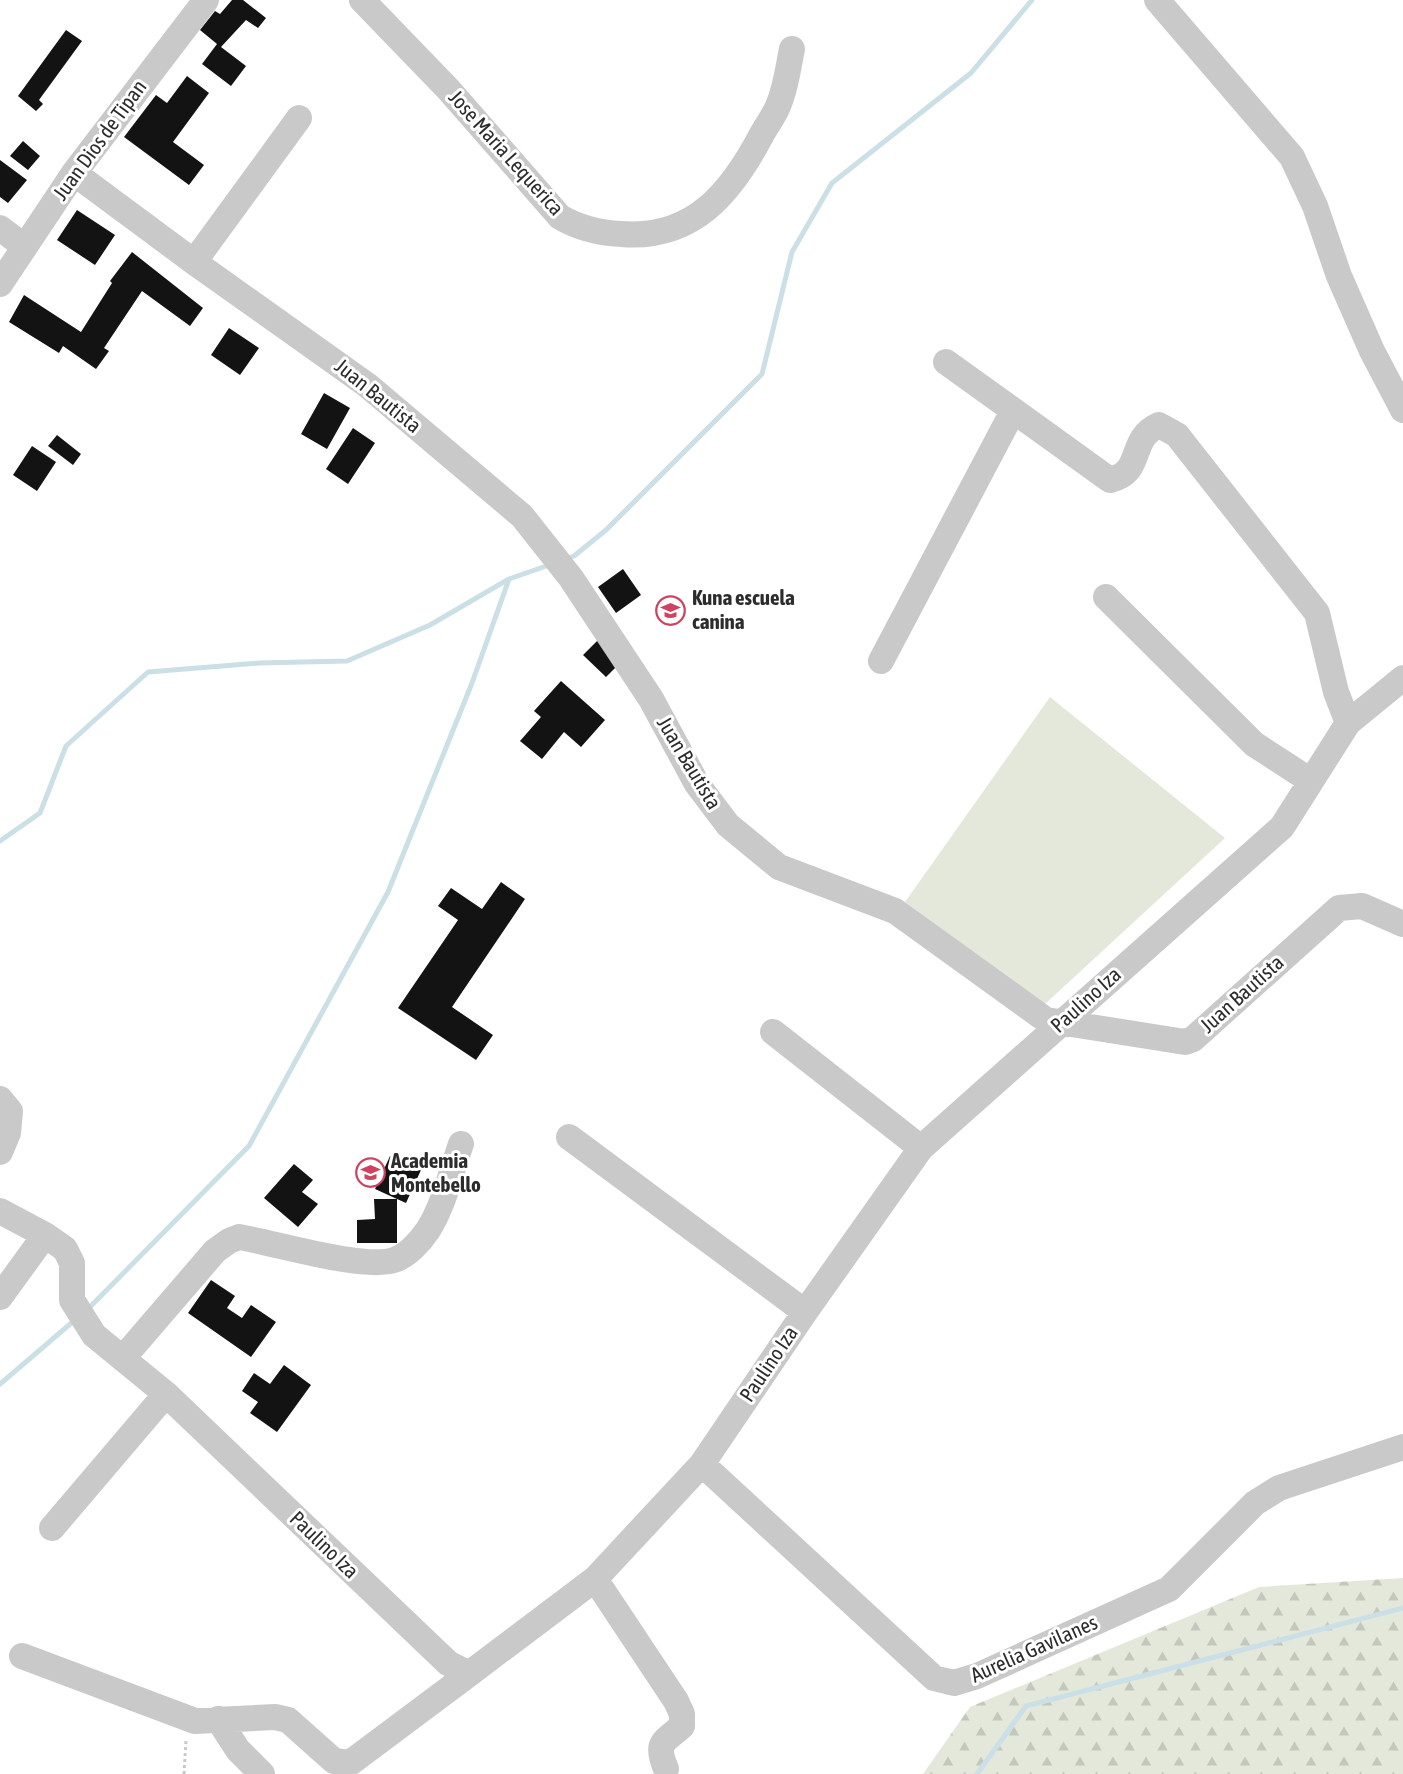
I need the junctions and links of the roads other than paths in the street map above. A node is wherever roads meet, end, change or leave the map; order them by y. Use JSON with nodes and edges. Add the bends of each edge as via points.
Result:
{"nodes":[{"id":1,"x":206,"y":0,"type":"edge"},
{"id":2,"x":362,"y":0,"type":"edge"},
{"id":3,"x":1157,"y":0,"type":"edge"},
{"id":4,"x":792,"y":49,"type":"dead end"},
{"id":5,"x":299,"y":118,"type":"dead end"},
{"id":6,"x":74,"y":173,"type":"junction"},
{"id":7,"x":0,"y":228,"type":"edge"},
{"id":8,"x":25,"y":247,"type":"junction"},
{"id":9,"x":194,"y":262,"type":"junction"},
{"id":10,"x":2,"y":279,"type":"edge"},
{"id":11,"x":946,"y":362,"type":"dead end"},
{"id":12,"x":1403,"y":410,"type":"edge"},
{"id":13,"x":1013,"y":411,"type":"junction"},
{"id":14,"x":1106,"y":597,"type":"dead end"},
{"id":15,"x":881,"y":661,"type":"dead end"},
{"id":16,"x":1403,"y":678,"type":"edge"},
{"id":17,"x":1348,"y":723,"type":"junction"},
{"id":18,"x":1311,"y":782,"type":"junction"},
{"id":19,"x":1403,"y":924,"type":"edge"},
{"id":20,"x":1059,"y":1024,"type":"junction"},
{"id":21,"x":773,"y":1032,"type":"dead end"},
{"id":22,"x":0,"y":1099,"type":"edge"},
{"id":23,"x":569,"y":1137,"type":"dead end"},
{"id":24,"x":461,"y":1144,"type":"dead end"},
{"id":25,"x":921,"y":1148,"type":"junction"},
{"id":26,"x":0,"y":1152,"type":"edge"},
{"id":27,"x":0,"y":1211,"type":"edge"},
{"id":28,"x":45,"y":1235,"type":"junction"},
{"id":29,"x":0,"y":1297,"type":"edge"},
{"id":30,"x":805,"y":1312,"type":"junction"},
{"id":31,"x":123,"y":1358,"type":"junction"},
{"id":32,"x":166,"y":1394,"type":"junction"},
{"id":33,"x":1401,"y":1448,"type":"edge"},
{"id":34,"x":702,"y":1464,"type":"junction"},
{"id":35,"x":52,"y":1528,"type":"dead end"},
{"id":36,"x":595,"y":1579,"type":"junction"},
{"id":37,"x":22,"y":1656,"type":"dead end"},
{"id":38,"x":469,"y":1674,"type":"junction"},
{"id":39,"x":207,"y":1720,"type":"junction"},
{"id":40,"x":331,"y":1767,"type":"edge"},
{"id":41,"x":666,"y":1769,"type":"dead end"},
{"id":42,"x":262,"y":1774,"type":"edge"}],
"edges":[{"from":1,"to":6,"type":"street","name":"Juan Dios de Tipan"},
{"from":2,"to":4,"type":"street","name":"Jose Maria Lequerica","via":[[448,89],[560,217],[580,227],[609,233],[663,233],[693,221],[724,193],[778,107]]},
{"from":3,"to":12,"type":"street","via":[[1292,158],[1315,206],[1343,287]]},
{"from":5,"to":9,"type":"street"},
{"from":6,"to":8,"type":"street","name":"Juan Dios de Tipan"},
{"from":6,"to":9,"type":"street","name":"Juan Bautista"},
{"from":7,"to":8,"type":"street"},
{"from":8,"to":10,"type":"street","name":"Juan Dios de Tipan"},
{"from":9,"to":20,"type":"street","name":"Juan Bautista","via":[[367,385],[522,516],[571,578],[651,699],[697,784],[728,825],[779,867],[895,911],[1046,1020]]},
{"from":11,"to":13,"type":"street"},
{"from":13,"to":15,"type":"street"},
{"from":13,"to":17,"type":"street","via":[[1110,480],[1123,477],[1129,470],[1148,430],[1159,425],[1177,435],[1317,613],[1336,692]]},
{"from":14,"to":18,"type":"street","via":[[1254,744]]},
{"from":16,"to":17,"type":"street","name":"Paulino Iza"},
{"from":17,"to":18,"type":"street","name":"Paulino Iza"},
{"from":18,"to":20,"type":"street","name":"Paulino Iza","via":[[1282,827]]},
{"from":19,"to":20,"type":"street","name":"Juan Bautista","via":[[1362,906],[1339,908],[1185,1042]]},
{"from":20,"to":25,"type":"street","name":"Paulino Iza"},
{"from":21,"to":25,"type":"street"},
{"from":22,"to":26,"type":"street","via":[[10,1111],[8,1133]]},
{"from":23,"to":30,"type":"street"},
{"from":24,"to":31,"type":"street","via":[[436,1215],[411,1250],[396,1259],[370,1263],[239,1237],[229,1240],[215,1251]]},
{"from":25,"to":30,"type":"street","name":"Paulino Iza"},
{"from":27,"to":28,"type":"street"},
{"from":28,"to":29,"type":"street"},
{"from":28,"to":31,"type":"street","name":"Paulino Iza","via":[[64,1249],[72,1263],[72,1300],[94,1335]]},
{"from":30,"to":34,"type":"street","name":"Paulino Iza"},
{"from":31,"to":32,"type":"street","name":"Paulino Iza"},
{"from":32,"to":35,"type":"street"},
{"from":32,"to":38,"type":"street","name":"Paulino Iza","via":[[448,1663]]},
{"from":33,"to":34,"type":"street","name":"Aurelia Gavilanes","via":[[1279,1488],[1255,1503],[1169,1589],[954,1683],[934,1678]]},
{"from":34,"to":36,"type":"street","name":"Paulino Iza"},
{"from":36,"to":38,"type":"street","name":"Paulino Iza"},
{"from":36,"to":41,"type":"street","via":[[682,1714],[682,1726],[660,1749]]},
{"from":37,"to":39,"type":"street"},
{"from":38,"to":40,"type":"street","via":[[350,1763]]},
{"from":39,"to":40,"type":"street","via":[[288,1720]]},
{"from":39,"to":42,"type":"street"}]}
